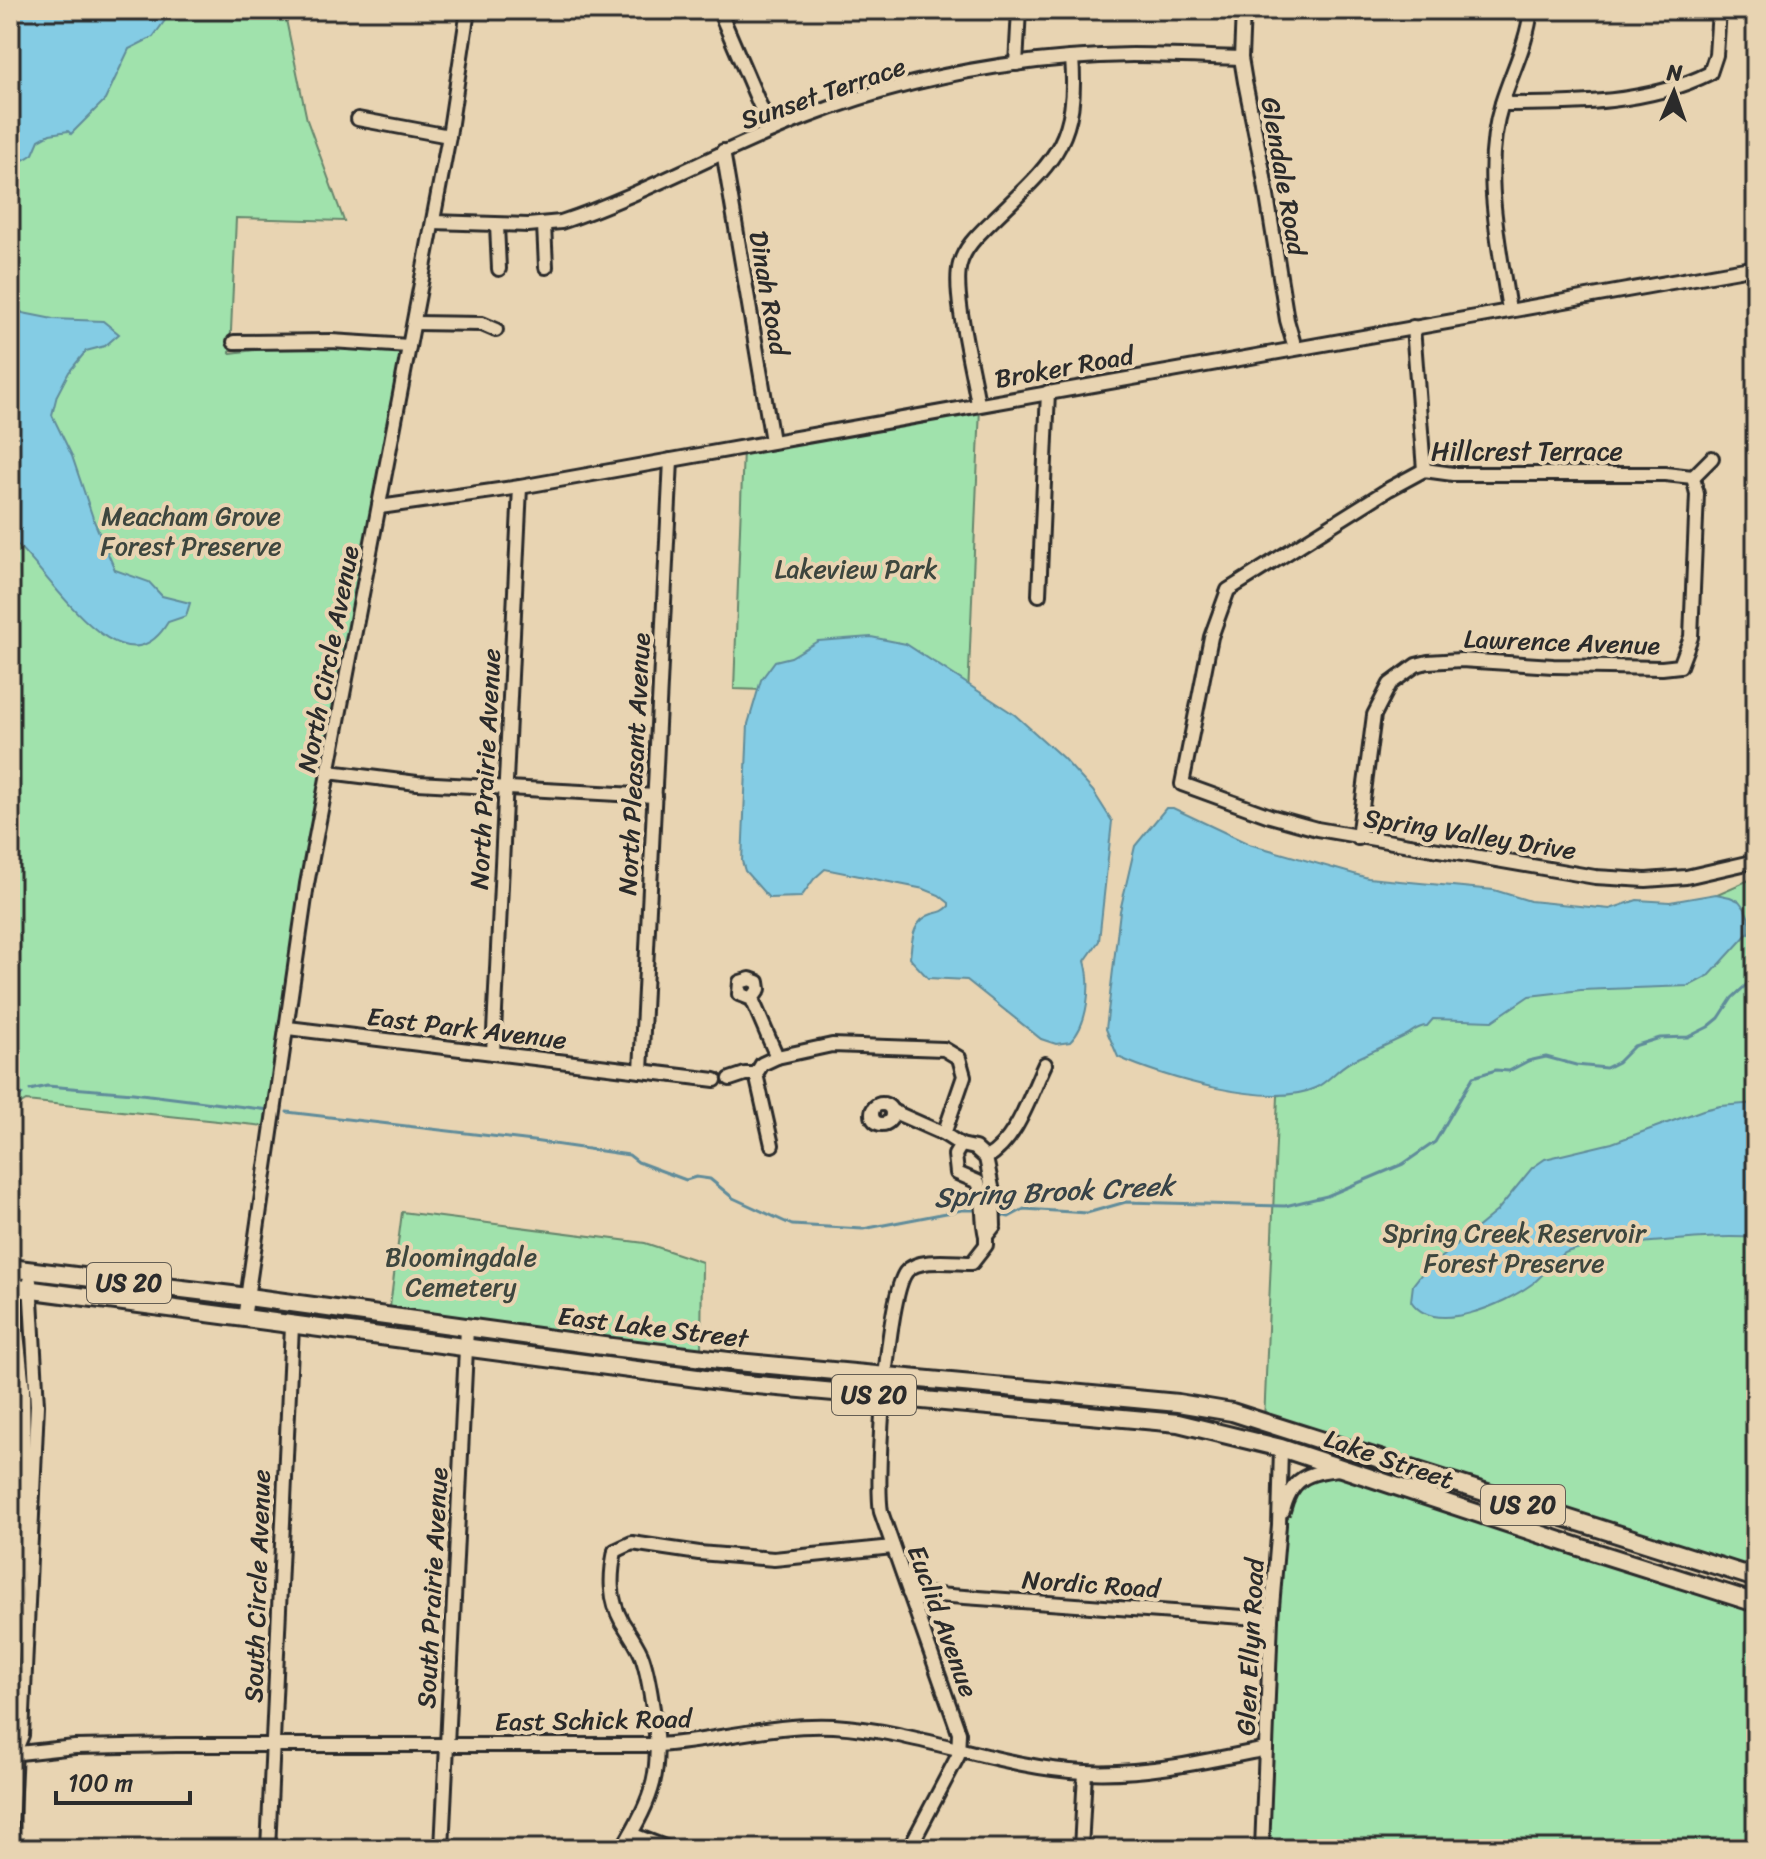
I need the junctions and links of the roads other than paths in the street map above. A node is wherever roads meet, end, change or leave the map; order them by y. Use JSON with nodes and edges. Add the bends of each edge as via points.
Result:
{"nodes":[{"id":1,"x":468,"y":10,"type":"edge"},
{"id":2,"x":719,"y":10,"type":"edge"},
{"id":3,"x":1019,"y":10,"type":"edge"},
{"id":4,"x":1243,"y":10,"type":"edge"},
{"id":5,"x":1531,"y":10,"type":"edge"},
{"id":6,"x":1719,"y":10,"type":"edge"},
{"id":7,"x":1072,"y":58,"type":"junction"},
{"id":8,"x":1241,"y":58,"type":"junction"},
{"id":9,"x":1016,"y":64,"type":"junction"},
{"id":10,"x":1502,"y":104,"type":"junction"},
{"id":11,"x":358,"y":119,"type":"dead end"},
{"id":12,"x":771,"y":131,"type":"junction"},
{"id":13,"x":449,"y":136,"type":"junction"},
{"id":14,"x":723,"y":151,"type":"junction"},
{"id":15,"x":433,"y":222,"type":"junction"},
{"id":16,"x":497,"y":225,"type":"junction"},
{"id":17,"x":544,"y":225,"type":"junction"},
{"id":18,"x":546,"y":267,"type":"dead end"},
{"id":19,"x":1756,"y":267,"type":"edge"},
{"id":20,"x":499,"y":269,"type":"dead end"},
{"id":21,"x":1509,"y":310,"type":"junction"},
{"id":22,"x":414,"y":323,"type":"junction"},
{"id":23,"x":1413,"y":327,"type":"junction"},
{"id":24,"x":496,"y":330,"type":"dead end"},
{"id":25,"x":234,"y":342,"type":"dead end"},
{"id":26,"x":409,"y":346,"type":"junction"},
{"id":27,"x":1295,"y":348,"type":"junction"},
{"id":28,"x":1048,"y":392,"type":"junction"},
{"id":29,"x":978,"y":404,"type":"junction"},
{"id":30,"x":772,"y":441,"type":"junction"},
{"id":31,"x":1712,"y":458,"type":"dead end"},
{"id":32,"x":671,"y":460,"type":"junction"},
{"id":33,"x":1424,"y":470,"type":"junction"},
{"id":34,"x":1693,"y":477,"type":"junction"},
{"id":35,"x":520,"y":487,"type":"junction"},
{"id":36,"x":380,"y":507,"type":"junction"},
{"id":37,"x":1039,"y":595,"type":"dead end"},
{"id":38,"x":329,"y":772,"type":"junction"},
{"id":39,"x":1182,"y":784,"type":"joint"},
{"id":40,"x":506,"y":789,"type":"junction"},
{"id":41,"x":655,"y":796,"type":"junction"},
{"id":42,"x":1358,"y":838,"type":"junction"},
{"id":43,"x":1756,"y":861,"type":"edge"},
{"id":44,"x":752,"y":999,"type":"dead end"},
{"id":45,"x":288,"y":1028,"type":"junction"},
{"id":46,"x":493,"y":1053,"type":"junction"},
{"id":47,"x":777,"y":1057,"type":"junction"},
{"id":48,"x":1045,"y":1064,"type":"dead end"},
{"id":49,"x":641,"y":1071,"type":"junction"},
{"id":50,"x":756,"y":1074,"type":"junction"},
{"id":51,"x":730,"y":1079,"type":"dead end"},
{"id":52,"x":715,"y":1080,"type":"dead end"},
{"id":53,"x":892,"y":1111,"type":"dead end"},
{"id":54,"x":944,"y":1134,"type":"junction"},
{"id":55,"x":772,"y":1145,"type":"dead end"},
{"id":56,"x":961,"y":1145,"type":"junction"},
{"id":57,"x":986,"y":1158,"type":"junction"},
{"id":58,"x":988,"y":1212,"type":"junction"},
{"id":59,"x":18,"y":1269,"type":"edge"},
{"id":60,"x":18,"y":1288,"type":"edge"},
{"id":61,"x":248,"y":1297,"type":"junction"},
{"id":62,"x":244,"y":1319,"type":"junction"},
{"id":63,"x":292,"y":1326,"type":"junction"},
{"id":64,"x":467,"y":1328,"type":"junction"},
{"id":65,"x":465,"y":1348,"type":"junction"},
{"id":66,"x":886,"y":1374,"type":"junction"},
{"id":67,"x":884,"y":1396,"type":"junction"},
{"id":68,"x":1290,"y":1431,"type":"junction"},
{"id":69,"x":1281,"y":1448,"type":"junction"},
{"id":70,"x":1343,"y":1468,"type":"junction"},
{"id":71,"x":1279,"y":1525,"type":"junction"},
{"id":72,"x":893,"y":1547,"type":"junction"},
{"id":73,"x":1756,"y":1578,"type":"edge"},
{"id":74,"x":909,"y":1593,"type":"junction"},
{"id":75,"x":1756,"y":1603,"type":"edge"},
{"id":76,"x":1271,"y":1619,"type":"junction"},
{"id":77,"x":16,"y":1666,"type":"edge"},
{"id":78,"x":447,"y":1743,"type":"junction"},
{"id":79,"x":272,"y":1745,"type":"junction"},
{"id":80,"x":658,"y":1745,"type":"junction"},
{"id":81,"x":960,"y":1748,"type":"junction"},
{"id":82,"x":1266,"y":1749,"type":"junction"},
{"id":83,"x":12,"y":1753,"type":"edge"},
{"id":84,"x":1085,"y":1772,"type":"junction"},
{"id":85,"x":631,"y":1834,"type":"junction"},
{"id":86,"x":10,"y":1849,"type":"edge"},
{"id":87,"x":268,"y":1849,"type":"edge"},
{"id":88,"x":442,"y":1849,"type":"edge"},
{"id":89,"x":622,"y":1849,"type":"edge"},
{"id":90,"x":670,"y":1849,"type":"edge"},
{"id":91,"x":909,"y":1849,"type":"edge"},
{"id":92,"x":1081,"y":1849,"type":"edge"},
{"id":93,"x":1262,"y":1849,"type":"edge"}],
"edges":[{"from":1,"to":13,"type":"street","name":"North Circle Avenue"},
{"from":2,"to":12,"type":"street"},
{"from":3,"to":9,"type":"street"},
{"from":4,"to":8,"type":"street","name":"Glendale Road"},
{"from":5,"to":10,"type":"street"},
{"from":6,"to":10,"type":"street","via":[[1710,73],[1687,85],[1606,101]]},
{"from":7,"to":8,"type":"street","name":"Sunset Terrace"},
{"from":7,"to":9,"type":"street","name":"Sunset Terrace"},
{"from":7,"to":29,"type":"street","via":[[1073,111],[1060,146],[1048,165],[970,244],[960,265],[958,288]]},
{"from":8,"to":27,"type":"street","name":"Glendale Road"},
{"from":9,"to":12,"type":"street","name":"Sunset Terrace","via":[[886,91]]},
{"from":10,"to":21,"type":"street","via":[[1493,159],[1493,205]]},
{"from":11,"to":13,"type":"street"},
{"from":12,"to":14,"type":"street","name":"Sunset Terrace"},
{"from":13,"to":15,"type":"street","name":"North Circle Avenue"},
{"from":14,"to":17,"type":"street","name":"Sunset Terrace","via":[[583,214]]},
{"from":14,"to":30,"type":"street","name":"Dinah Road"},
{"from":15,"to":16,"type":"street","name":"Sunset Terrace"},
{"from":15,"to":22,"type":"street","name":"North Circle Avenue"},
{"from":16,"to":17,"type":"street","name":"Sunset Terrace"},
{"from":16,"to":20,"type":"street"},
{"from":17,"to":18,"type":"street"},
{"from":19,"to":21,"type":"street","name":"Broker Road"},
{"from":21,"to":23,"type":"street","name":"Broker Road"},
{"from":22,"to":24,"type":"street","via":[[482,324]]},
{"from":22,"to":26,"type":"street","name":"North Circle Avenue"},
{"from":23,"to":27,"type":"street","name":"Broker Road"},
{"from":23,"to":33,"type":"street"},
{"from":25,"to":26,"type":"street"},
{"from":26,"to":36,"type":"street","name":"North Circle Avenue"},
{"from":27,"to":28,"type":"street","name":"Broker Road"},
{"from":28,"to":29,"type":"street","name":"Broker Road"},
{"from":28,"to":37,"type":"street"},
{"from":29,"to":30,"type":"street","name":"Broker Road"},
{"from":30,"to":32,"type":"street","name":"Broker Road"},
{"from":31,"to":34,"type":"street"},
{"from":32,"to":35,"type":"street","name":"Broker Road"},
{"from":32,"to":41,"type":"street","name":"North Pleasant Avenue"},
{"from":33,"to":34,"type":"street","name":"Hillcrest Terrace"},
{"from":33,"to":39,"type":"street","name":"Hillcrest Terrace","via":[[1228,590],[1211,637]]},
{"from":34,"to":42,"type":"street","name":"Lawrence Avenue","via":[[1697,494],[1691,637],[1680,666],[1441,661],[1409,670],[1390,684],[1371,724]]},
{"from":35,"to":36,"type":"street","name":"Broker Road"},
{"from":35,"to":40,"type":"street","name":"North Prairie Avenue"},
{"from":36,"to":38,"type":"street","name":"North Circle Avenue"},
{"from":38,"to":40,"type":"street"},
{"from":38,"to":45,"type":"street","name":"North Circle Avenue","via":[[307,884]]},
{"from":39,"to":42,"type":"street","name":"Spring Valley Drive","via":[[1270,816]]},
{"from":40,"to":41,"type":"street"},
{"from":40,"to":46,"type":"street","name":"North Prairie Avenue"},
{"from":41,"to":49,"type":"street","name":"North Pleasant Avenue"},
{"from":42,"to":43,"type":"street","name":"Spring Valley Drive","via":[[1624,879],[1686,877]]},
{"from":44,"to":47,"type":"street"},
{"from":45,"to":46,"type":"street","name":"East Park Avenue"},
{"from":45,"to":61,"type":"street","name":"North Circle Avenue"},
{"from":46,"to":49,"type":"street","name":"East Park Avenue"},
{"from":47,"to":50,"type":"street"},
{"from":47,"to":54,"type":"street","via":[[832,1045],[944,1049],[959,1058],[964,1076]]},
{"from":48,"to":57,"type":"street","via":[[1010,1136]]},
{"from":49,"to":52,"type":"street","name":"East Park Avenue"},
{"from":50,"to":51,"type":"street"},
{"from":50,"to":55,"type":"street"},
{"from":53,"to":54,"type":"street"},
{"from":54,"to":56,"type":"street"},
{"from":56,"to":57,"type":"street"},
{"from":56,"to":58,"type":"street","via":[[955,1155],[957,1173],[978,1182]]},
{"from":57,"to":58,"type":"street"},
{"from":58,"to":66,"type":"street","name":"Euclid Avenue","via":[[986,1245],[972,1263],[921,1264],[907,1270],[898,1289]]},
{"from":59,"to":60,"type":"street"},
{"from":59,"to":61,"type":"main road","name":"East Lake Street","number":"US 20"},
{"from":60,"to":62,"type":"main road","name":"East Lake Street","number":"US 20"},
{"from":60,"to":77,"type":"street","via":[[37,1405]]},
{"from":61,"to":62,"type":"street","name":"North Circle Avenue"},
{"from":61,"to":64,"type":"main road","name":"East Lake Street","number":"US 20"},
{"from":62,"to":63,"type":"main road","name":"East Lake Street","number":"US 20"},
{"from":63,"to":65,"type":"main road","name":"East Lake Street","number":"US 20"},
{"from":63,"to":79,"type":"street","name":"South Circle Avenue"},
{"from":64,"to":65,"type":"street","name":"South Prairie Avenue"},
{"from":64,"to":66,"type":"main road","name":"East Lake Street","number":"US 20","via":[[737,1362]]},
{"from":65,"to":67,"type":"main road","name":"East Lake Street","number":"US 20","via":[[735,1383]]},
{"from":65,"to":78,"type":"street","name":"South Prairie Avenue"},
{"from":66,"to":67,"type":"street","name":"Euclid Avenue"},
{"from":66,"to":68,"type":"main road","name":"East Lake Street","number":"US 20","via":[[1178,1403],[1232,1412]]},
{"from":67,"to":69,"type":"main road","name":"East Lake Street","number":"US 20","via":[[1178,1423]]},
{"from":67,"to":72,"type":"street","name":"Euclid Avenue","via":[[878,1496]]},
{"from":68,"to":69,"type":"main road"},
{"from":68,"to":73,"type":"main road","name":"Lake Street","number":"US 20"},
{"from":69,"to":70,"type":"main road","name":"Lake Street","number":"US 20"},
{"from":69,"to":71,"type":"street","name":"Glen Ellyn Road"},
{"from":70,"to":71,"type":"street","via":[[1315,1471],[1292,1485]]},
{"from":70,"to":75,"type":"main road","name":"Lake Street","number":"US 20"},
{"from":71,"to":76,"type":"street","name":"Glen Ellyn Road"},
{"from":72,"to":74,"type":"street","name":"Euclid Avenue"},
{"from":72,"to":80,"type":"street","via":[[774,1559],[632,1543],[612,1548],[613,1603],[645,1666]]},
{"from":74,"to":76,"type":"street","name":"Nordic Road"},
{"from":74,"to":81,"type":"street","name":"Euclid Avenue"},
{"from":76,"to":82,"type":"street","name":"Glen Ellyn Road"},
{"from":77,"to":83,"type":"street","via":[[22,1735]]},
{"from":78,"to":79,"type":"street","name":"East Schick Road"},
{"from":78,"to":80,"type":"street","name":"East Schick Road"},
{"from":78,"to":88,"type":"street","name":"South Prairie Avenue"},
{"from":79,"to":83,"type":"street","name":"East Schick Road","via":[[75,1747]]},
{"from":79,"to":87,"type":"street","name":"South Circle Avenue"},
{"from":80,"to":81,"type":"street","name":"East Schick Road","via":[[815,1725],[888,1732]]},
{"from":80,"to":85,"type":"street","via":[[655,1782]]},
{"from":81,"to":84,"type":"street","name":"East Schick Road"},
{"from":81,"to":91,"type":"street"},
{"from":82,"to":84,"type":"street","name":"East Schick Road","via":[[1187,1765]]},
{"from":82,"to":93,"type":"street","name":"Glen Ellyn Road"},
{"from":83,"to":86,"type":"street"},
{"from":84,"to":92,"type":"street"},
{"from":85,"to":89,"type":"street"},
{"from":85,"to":90,"type":"street"}]}
